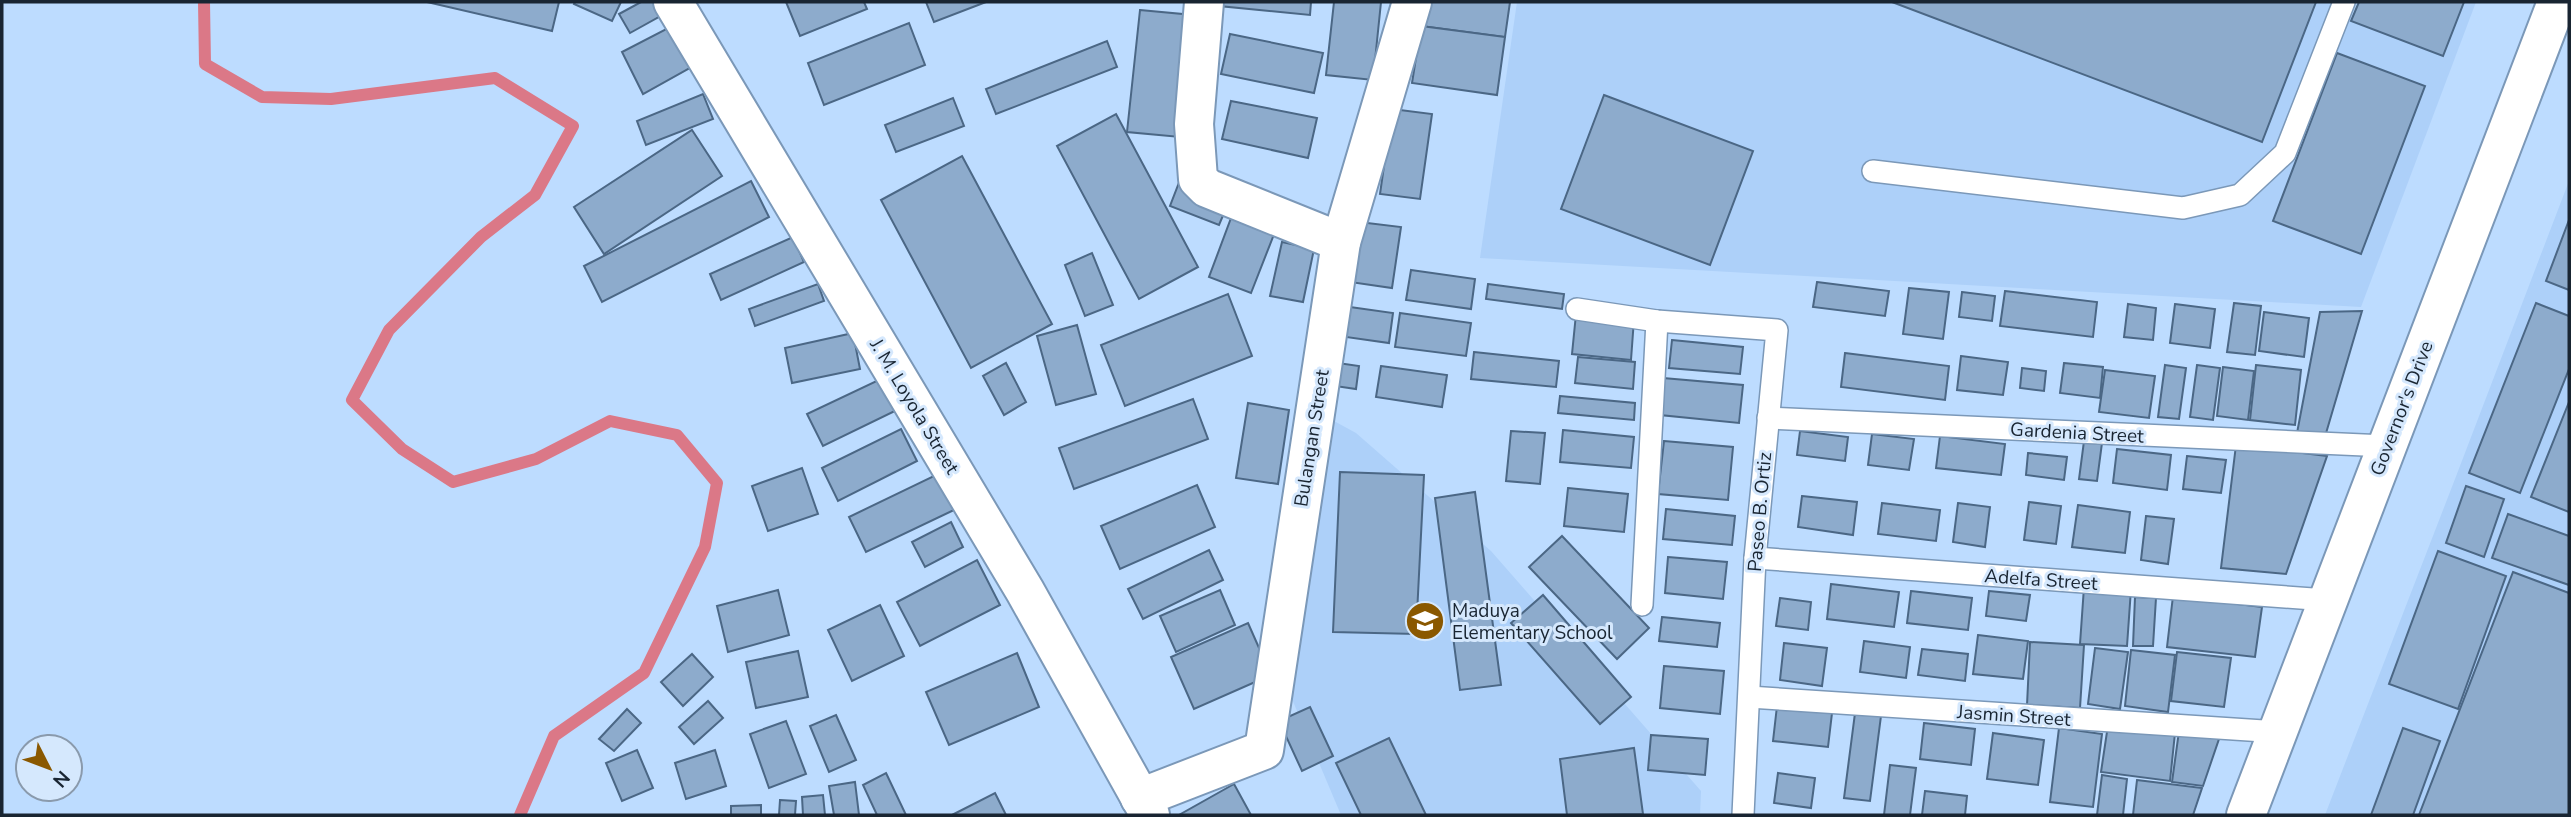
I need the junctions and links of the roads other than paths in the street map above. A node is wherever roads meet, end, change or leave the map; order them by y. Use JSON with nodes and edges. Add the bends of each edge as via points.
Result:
{"nodes":[{"id":1,"x":673,"y":2,"type":"edge"},
{"id":2,"x":1204,"y":2,"type":"edge"},
{"id":3,"x":1412,"y":2,"type":"edge"},
{"id":4,"x":2344,"y":2,"type":"edge"},
{"id":5,"x":2557,"y":2,"type":"edge"},
{"id":6,"x":1873,"y":171,"type":"dead end"},
{"id":7,"x":1341,"y":242,"type":"junction"},
{"id":8,"x":1577,"y":309,"type":"dead end"},
{"id":9,"x":1657,"y":321,"type":"junction"},
{"id":10,"x":1768,"y":418,"type":"junction"},
{"id":11,"x":2386,"y":446,"type":"junction"},
{"id":12,"x":1755,"y":558,"type":"junction"},
{"id":13,"x":2328,"y":600,"type":"junction"},
{"id":14,"x":1642,"y":605,"type":"dead end"},
{"id":15,"x":1749,"y":697,"type":"junction"},
{"id":16,"x":2279,"y":732,"type":"junction"},
{"id":17,"x":1145,"y":807,"type":"edge"},
{"id":18,"x":1743,"y":815,"type":"edge"},
{"id":19,"x":2246,"y":815,"type":"edge"}],
"edges":[{"from":1,"to":17,"type":"main road","name":"J. M. Loyola Street","via":[[1025,591]]},
{"from":2,"to":7,"type":"main road","via":[[1194,124],[1198,179],[1207,188]]},
{"from":3,"to":7,"type":"main road","name":"Bulangan Street"},
{"from":4,"to":6,"type":"lane","via":[[2285,153],[2240,195],[2183,208]]},
{"from":5,"to":11,"type":"main road","name":"Governor's Drive"},
{"from":7,"to":17,"type":"main road","name":"Bulangan Street","via":[[1264,750]]},
{"from":8,"to":9,"type":"lane","name":"Paseo B. Ortiz"},
{"from":9,"to":10,"type":"lane","name":"Paseo B. Ortiz","via":[[1777,330]]},
{"from":9,"to":14,"type":"lane"},
{"from":10,"to":11,"type":"lane","name":"Gardenia Street"},
{"from":10,"to":12,"type":"lane","name":"Paseo B. Ortiz"},
{"from":11,"to":13,"type":"main road","name":"Governor's Drive"},
{"from":12,"to":13,"type":"lane","name":"Adelfa Street"},
{"from":12,"to":15,"type":"lane","name":"Paseo B. Ortiz"},
{"from":13,"to":16,"type":"main road","name":"Governor's Drive"},
{"from":15,"to":16,"type":"lane","name":"Jasmin Street"},
{"from":15,"to":18,"type":"lane","name":"Paseo B. Ortiz"},
{"from":16,"to":19,"type":"main road","name":"Governor's Drive"}]}
